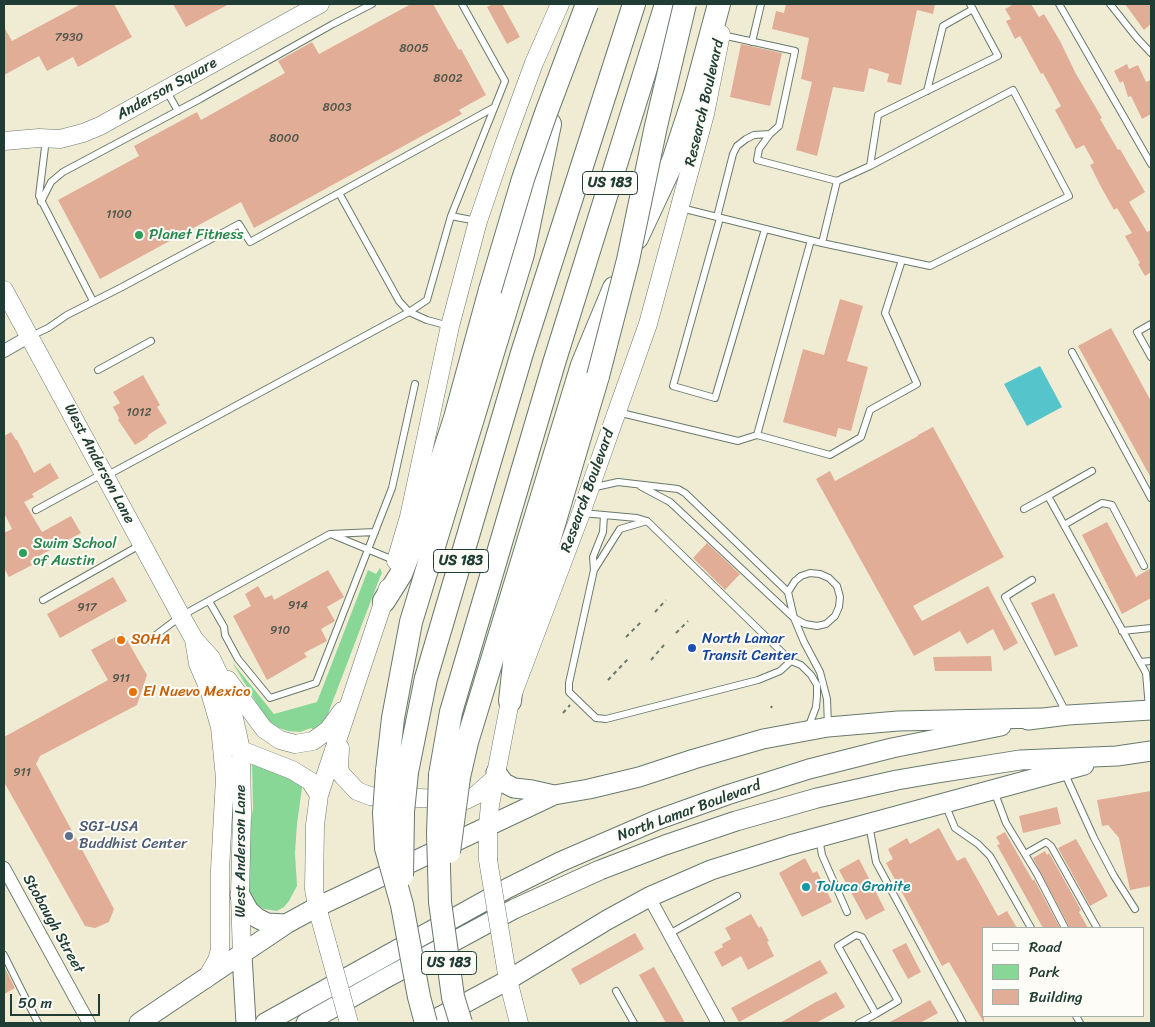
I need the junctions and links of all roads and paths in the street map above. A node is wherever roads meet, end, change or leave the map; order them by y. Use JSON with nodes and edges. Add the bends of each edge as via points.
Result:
{"nodes":[{"id":1,"x":320,"y":4,"type":"edge"},
{"id":2,"x":372,"y":4,"type":"edge"},
{"id":3,"x":462,"y":4,"type":"edge"},
{"id":4,"x":560,"y":4,"type":"edge"},
{"id":5,"x":576,"y":4,"type":"edge"},
{"id":6,"x":587,"y":4,"type":"edge"},
{"id":7,"x":634,"y":4,"type":"edge"},
{"id":8,"x":666,"y":4,"type":"edge"},
{"id":9,"x":685,"y":4,"type":"edge"},
{"id":10,"x":719,"y":4,"type":"edge"},
{"id":11,"x":726,"y":4,"type":"edge"},
{"id":12,"x":761,"y":4,"type":"edge"},
{"id":13,"x":1059,"y":4,"type":"edge"},
{"id":14,"x":1110,"y":4,"type":"edge"},
{"id":15,"x":971,"y":6,"type":"edge"},
{"id":16,"x":721,"y":35,"type":"junction"},
{"id":17,"x":752,"y":42,"type":"junction"},
{"id":18,"x":1151,"y":53,"type":"edge"},
{"id":19,"x":165,"y":89,"type":"junction"},
{"id":20,"x":927,"y":92,"type":"junction"},
{"id":21,"x":493,"y":108,"type":"junction"},
{"id":22,"x":178,"y":111,"type":"junction"},
{"id":23,"x":4,"y":129,"type":"edge"},
{"id":24,"x":770,"y":134,"type":"junction"},
{"id":25,"x":42,"y":138,"type":"junction"},
{"id":26,"x":4,"y":141,"type":"edge"},
{"id":27,"x":1151,"y":164,"type":"edge"},
{"id":28,"x":870,"y":166,"type":"junction"},
{"id":29,"x":838,"y":181,"type":"junction"},
{"id":30,"x":339,"y":193,"type":"junction"},
{"id":31,"x":41,"y":202,"type":"junction"},
{"id":32,"x":680,"y":208,"type":"junction"},
{"id":33,"x":451,"y":216,"type":"junction"},
{"id":34,"x":719,"y":217,"type":"junction"},
{"id":35,"x":478,"y":221,"type":"junction"},
{"id":36,"x":765,"y":229,"type":"junction"},
{"id":37,"x":811,"y":240,"type":"junction"},
{"id":38,"x":822,"y":243,"type":"junction"},
{"id":39,"x":902,"y":260,"type":"junction"},
{"id":40,"x":4,"y":290,"type":"edge"},
{"id":41,"x":93,"y":301,"type":"junction"},
{"id":42,"x":409,"y":312,"type":"junction"},
{"id":43,"x":1151,"y":324,"type":"edge"},
{"id":44,"x":450,"y":326,"type":"junction"},
{"id":45,"x":30,"y":336,"type":"junction"},
{"id":46,"x":151,"y":341,"type":"dead end"},
{"id":47,"x":4,"y":351,"type":"edge"},
{"id":48,"x":1072,"y":352,"type":"dead end"},
{"id":49,"x":1151,"y":357,"type":"edge"},
{"id":50,"x":98,"y":370,"type":"dead end"},
{"id":51,"x":415,"y":384,"type":"dead end"},
{"id":52,"x":616,"y":412,"type":"junction"},
{"id":53,"x":757,"y":435,"type":"junction"},
{"id":54,"x":1092,"y":471,"type":"dead end"},
{"id":55,"x":104,"y":475,"type":"junction"},
{"id":56,"x":1151,"y":480,"type":"edge"},
{"id":57,"x":1144,"y":484,"type":"junction"},
{"id":58,"x":639,"y":485,"type":"junction"},
{"id":59,"x":589,"y":489,"type":"junction"},
{"id":60,"x":1048,"y":496,"type":"junction"},
{"id":61,"x":1151,"y":498,"type":"edge"},
{"id":62,"x":1024,"y":508,"type":"dead end"},
{"id":63,"x":36,"y":510,"type":"dead end"},
{"id":64,"x":581,"y":513,"type":"junction"},
{"id":65,"x":604,"y":515,"type":"junction"},
{"id":66,"x":647,"y":521,"type":"junction"},
{"id":67,"x":1064,"y":525,"type":"junction"},
{"id":68,"x":375,"y":532,"type":"junction"},
{"id":69,"x":330,"y":534,"type":"junction"},
{"id":70,"x":142,"y":543,"type":"junction"},
{"id":71,"x":369,"y":550,"type":"junction"},
{"id":72,"x":396,"y":561,"type":"junction"},
{"id":73,"x":1144,"y":566,"type":"dead end"},
{"id":74,"x":594,"y":570,"type":"junction"},
{"id":75,"x":1032,"y":580,"type":"dead end"},
{"id":76,"x":788,"y":592,"type":"junction"},
{"id":77,"x":43,"y":600,"type":"dead end"},
{"id":78,"x":666,"y":600,"type":"dead end"},
{"id":79,"x":209,"y":601,"type":"junction"},
{"id":80,"x":384,"y":601,"type":"junction"},
{"id":81,"x":655,"y":612,"type":"dead end"},
{"id":82,"x":181,"y":616,"type":"junction"},
{"id":83,"x":794,"y":618,"type":"junction"},
{"id":84,"x":688,"y":621,"type":"dead end"},
{"id":85,"x":641,"y":622,"type":"dead end"},
{"id":86,"x":1151,"y":628,"type":"edge"},
{"id":87,"x":1122,"y":631,"type":"junction"},
{"id":88,"x":676,"y":633,"type":"dead end"},
{"id":89,"x":626,"y":637,"type":"dead end"},
{"id":90,"x":194,"y":639,"type":"junction"},
{"id":91,"x":148,"y":640,"type":"dead end"},
{"id":92,"x":664,"y":646,"type":"dead end"},
{"id":93,"x":211,"y":658,"type":"junction"},
{"id":94,"x":628,"y":659,"type":"dead end"},
{"id":95,"x":651,"y":660,"type":"dead end"},
{"id":96,"x":791,"y":661,"type":"junction"},
{"id":97,"x":1151,"y":661,"type":"edge"},
{"id":98,"x":1140,"y":662,"type":"junction"},
{"id":99,"x":608,"y":680,"type":"dead end"},
{"id":100,"x":352,"y":696,"type":"junction"},
{"id":101,"x":510,"y":701,"type":"junction"},
{"id":102,"x":1150,"y":710,"type":"edge"},
{"id":103,"x":1068,"y":715,"type":"junction"},
{"id":104,"x":1041,"y":718,"type":"junction"},
{"id":105,"x":220,"y":727,"type":"junction"},
{"id":106,"x":828,"y":727,"type":"junction"},
{"id":107,"x":341,"y":730,"type":"junction"},
{"id":108,"x":806,"y":731,"type":"junction"},
{"id":109,"x":241,"y":750,"type":"junction"},
{"id":110,"x":1151,"y":751,"type":"edge"},
{"id":111,"x":1117,"y":756,"type":"junction"},
{"id":112,"x":1064,"y":770,"type":"junction"},
{"id":113,"x":397,"y":771,"type":"junction"},
{"id":114,"x":495,"y":775,"type":"junction"},
{"id":115,"x":449,"y":776,"type":"junction"},
{"id":116,"x":993,"y":790,"type":"junction"},
{"id":117,"x":319,"y":795,"type":"junction"},
{"id":118,"x":554,"y":795,"type":"junction"},
{"id":119,"x":945,"y":803,"type":"junction"},
{"id":120,"x":869,"y":823,"type":"junction"},
{"id":121,"x":488,"y":825,"type":"junction"},
{"id":122,"x":818,"y":837,"type":"junction"},
{"id":123,"x":1025,"y":854,"type":"junction"},
{"id":124,"x":4,"y":868,"type":"edge"},
{"id":125,"x":240,"y":895,"type":"junction"},
{"id":126,"x":737,"y":896,"type":"dead end"},
{"id":127,"x":649,"y":897,"type":"junction"},
{"id":128,"x":317,"y":907,"type":"junction"},
{"id":129,"x":1135,"y":909,"type":"dead end"},
{"id":130,"x":847,"y":912,"type":"dead end"},
{"id":131,"x":286,"y":924,"type":"junction"},
{"id":132,"x":1030,"y":927,"type":"edge"},
{"id":133,"x":1064,"y":927,"type":"edge"},
{"id":134,"x":1096,"y":927,"type":"edge"},
{"id":135,"x":669,"y":934,"type":"junction"},
{"id":136,"x":4,"y":955,"type":"edge"},
{"id":137,"x":242,"y":955,"type":"junction"},
{"id":138,"x":206,"y":980,"type":"junction"},
{"id":139,"x":508,"y":980,"type":"junction"},
{"id":140,"x":244,"y":989,"type":"junction"},
{"id":141,"x":616,"y":992,"type":"dead end"},
{"id":142,"x":876,"y":1014,"type":"junction"},
{"id":143,"x":38,"y":1023,"type":"edge"},
{"id":144,"x":89,"y":1023,"type":"edge"},
{"id":145,"x":139,"y":1023,"type":"edge"},
{"id":146,"x":246,"y":1023,"type":"edge"},
{"id":147,"x":265,"y":1023,"type":"edge"},
{"id":148,"x":306,"y":1023,"type":"edge"},
{"id":149,"x":349,"y":1023,"type":"edge"},
{"id":150,"x":427,"y":1023,"type":"edge"},
{"id":151,"x":462,"y":1023,"type":"edge"},
{"id":152,"x":519,"y":1023,"type":"edge"},
{"id":153,"x":634,"y":1023,"type":"edge"},
{"id":154,"x":718,"y":1023,"type":"edge"},
{"id":155,"x":859,"y":1023,"type":"edge"},
{"id":156,"x":963,"y":1023,"type":"edge"}],
"edges":[{"from":1,"to":19,"type":"main road","name":"Anderson Square"},
{"from":2,"to":22,"type":"lane"},
{"from":3,"to":21,"type":"lane","via":[[504,81]]},
{"from":4,"to":35,"type":"main road","via":[[534,63]]},
{"from":5,"to":113,"type":"highway","via":[[524,254],[411,622],[394,709]]},
{"from":6,"to":80,"type":"highway","bridge":true,"via":[[526,170],[455,418],[422,519],[401,574]]},
{"from":7,"to":113,"type":"highway","number":"US 183","via":[[522,353]]},
{"from":8,"to":115,"type":"highway","number":"US 183","via":[[554,363],[452,712]]},
{"from":9,"to":101,"type":"highway","bridge":true,"via":[[628,260],[598,376],[516,655]]},
{"from":10,"to":115,"type":"highway","via":[[673,160],[582,365],[470,733]]},
{"from":11,"to":16,"type":"main road","name":"Research Boulevard"},
{"from":12,"to":17,"type":"lane"},
{"from":13,"to":27,"type":"lane"},
{"from":14,"to":18,"type":"lane"},
{"from":15,"to":20,"type":"lane","via":[[943,26]]},
{"from":15,"to":20,"type":"lane","via":[[998,56]]},
{"from":16,"to":17,"type":"lane"},
{"from":16,"to":32,"type":"main road","name":"Research Boulevard","via":[[705,114]]},
{"from":17,"to":24,"type":"lane","via":[[795,51],[779,126]]},
{"from":19,"to":22,"type":"lane"},
{"from":19,"to":25,"type":"main road","name":"Anderson Square","via":[[83,133],[60,139]]},
{"from":20,"to":28,"type":"lane","via":[[878,116]]},
{"from":21,"to":30,"type":"lane"},
{"from":21,"to":33,"type":"lane"},
{"from":22,"to":31,"type":"lane","via":[[63,172],[51,182]]},
{"from":23,"to":25,"type":"main road"},
{"from":24,"to":29,"type":"lane","via":[[758,149],[758,162]]},
{"from":24,"to":34,"type":"lane","via":[[754,135],[737,146]]},
{"from":25,"to":26,"type":"main road","name":"Anderson Square"},
{"from":25,"to":31,"type":"lane","via":[[38,196]]},
{"from":28,"to":29,"type":"lane"},
{"from":28,"to":39,"type":"lane","via":[[1013,90],[1069,196],[930,266]]},
{"from":29,"to":38,"type":"lane"},
{"from":30,"to":41,"type":"lane","via":[[250,242],[239,224]]},
{"from":30,"to":42,"type":"lane","via":[[398,301]]},
{"from":31,"to":41,"type":"lane"},
{"from":32,"to":34,"type":"lane"},
{"from":32,"to":52,"type":"main road","name":"Research Boulevard","via":[[648,324]]},
{"from":33,"to":35,"type":"lane"},
{"from":33,"to":42,"type":"lane","via":[[427,300]]},
{"from":34,"to":36,"type":"lane"},
{"from":34,"to":36,"type":"lane","via":[[672,386],[715,398]]},
{"from":35,"to":44,"type":"main road"},
{"from":36,"to":37,"type":"lane"},
{"from":37,"to":38,"type":"lane"},
{"from":37,"to":53,"type":"lane"},
{"from":38,"to":39,"type":"lane"},
{"from":39,"to":53,"type":"lane","via":[[885,313],[917,384],[870,410],[861,437],[830,455]]},
{"from":40,"to":45,"type":"main road","name":"West Anderson Lane"},
{"from":41,"to":45,"type":"lane"},
{"from":42,"to":44,"type":"lane"},
{"from":42,"to":55,"type":"lane"},
{"from":43,"to":49,"type":"lane","via":[[1137,332]]},
{"from":44,"to":72,"type":"main road","via":[[409,517]]},
{"from":45,"to":47,"type":"street"},
{"from":45,"to":55,"type":"main road","name":"West Anderson Lane"},
{"from":46,"to":50,"type":"lane"},
{"from":48,"to":57,"type":"lane"},
{"from":51,"to":68,"type":"lane","via":[[392,488]]},
{"from":52,"to":53,"type":"lane","via":[[738,441]]},
{"from":52,"to":59,"type":"main road","name":"Research Boulevard"},
{"from":54,"to":60,"type":"lane"},
{"from":55,"to":63,"type":"lane"},
{"from":55,"to":70,"type":"main road","name":"West Anderson Lane"},
{"from":56,"to":57,"type":"lane"},
{"from":57,"to":61,"type":"lane"},
{"from":58,"to":59,"type":"lane","via":[[618,482]]},
{"from":58,"to":76,"type":"lane","via":[[678,489],[685,493]]},
{"from":58,"to":83,"type":"lane","via":[[670,502]]},
{"from":59,"to":64,"type":"main road","name":"Research Boulevard"},
{"from":60,"to":62,"type":"lane"},
{"from":60,"to":67,"type":"lane"},
{"from":64,"to":65,"type":"lane"},
{"from":64,"to":101,"type":"main road","name":"Research Boulevard"},
{"from":65,"to":66,"type":"lane"},
{"from":65,"to":74,"type":"lane","via":[[603,532],[593,557]]},
{"from":66,"to":74,"type":"lane","via":[[620,529]]},
{"from":66,"to":96,"type":"lane"},
{"from":67,"to":73,"type":"lane","via":[[1102,503],[1112,505]]},
{"from":67,"to":87,"type":"lane"},
{"from":68,"to":69,"type":"lane"},
{"from":68,"to":71,"type":"lane"},
{"from":69,"to":71,"type":"lane"},
{"from":69,"to":79,"type":"lane"},
{"from":70,"to":77,"type":"lane"},
{"from":70,"to":82,"type":"main road","name":"West Anderson Lane"},
{"from":71,"to":72,"type":"lane"},
{"from":71,"to":79,"type":"lane","via":[[316,683],[280,695],[270,698],[238,659]]},
{"from":72,"to":80,"type":"main road"},
{"from":74,"to":96,"type":"lane","via":[[569,692],[596,718],[606,719],[758,680],[780,671]]},
{"from":75,"to":103,"type":"lane","via":[[1005,597]]},
{"from":76,"to":83,"type":"lane"},
{"from":76,"to":83,"type":"lane","via":[[795,581],[810,573],[829,578],[840,597],[835,616],[826,624],[805,624]]},
{"from":78,"to":81,"type":"path"},
{"from":79,"to":82,"type":"lane"},
{"from":80,"to":100,"type":"main road"},
{"from":82,"to":90,"type":"main road","name":"West Anderson Lane"},
{"from":82,"to":91,"type":"lane"},
{"from":83,"to":106,"type":"lane","via":[[820,672],[827,699]]},
{"from":84,"to":88,"type":"path"},
{"from":85,"to":89,"type":"path"},
{"from":86,"to":87,"type":"lane"},
{"from":87,"to":98,"type":"lane"},
{"from":90,"to":93,"type":"main road","name":"West Anderson Lane"},
{"from":90,"to":105,"type":"main road","name":"West Anderson Lane","via":[[198,664]]},
{"from":92,"to":95,"type":"path"},
{"from":93,"to":100,"type":"main road","via":[[264,729],[280,740],[295,744],[313,741],[328,730]]},
{"from":93,"to":109,"type":"main road","name":"West Anderson Lane","via":[[224,685]]},
{"from":94,"to":99,"type":"path"},
{"from":96,"to":108,"type":"lane","via":[[801,665],[817,684],[816,707]]},
{"from":97,"to":98,"type":"lane"},
{"from":98,"to":102,"type":"lane","via":[[1146,673]]},
{"from":100,"to":107,"type":"main road"},
{"from":101,"to":114,"type":"main road","name":"Research Boulevard"},
{"from":102,"to":103,"type":"main road","name":"North Lamar Boulevard"},
{"from":103,"to":104,"type":"main road","name":"North Lamar Boulevard"},
{"from":104,"to":106,"type":"main road","via":[[898,721]]},
{"from":104,"to":147,"type":"main road","name":"North Lamar Boulevard","via":[[892,748],[809,770],[657,820],[508,888]]},
{"from":105,"to":109,"type":"main road","via":[[230,742]]},
{"from":105,"to":138,"type":"main road","via":[[225,778],[220,950]]},
{"from":106,"to":108,"type":"main road"},
{"from":107,"to":114,"type":"main road","via":[[339,769],[357,791],[370,796],[466,800],[476,796]]},
{"from":107,"to":117,"type":"main road"},
{"from":108,"to":118,"type":"main road","via":[[749,743],[639,777]]},
{"from":109,"to":117,"type":"main road","via":[[292,770],[310,782]]},
{"from":109,"to":125,"type":"main road","name":"West Anderson Lane"},
{"from":110,"to":111,"type":"main road","name":"North Lamar Boulevard"},
{"from":111,"to":112,"type":"main road"},
{"from":111,"to":148,"type":"main road","name":"North Lamar Boulevard","via":[[1020,760],[930,774],[818,798],[665,845],[514,909]]},
{"from":112,"to":116,"type":"main road"},
{"from":112,"to":129,"type":"lane","via":[[1094,838]]},
{"from":113,"to":150,"type":"highway","number":"US 183","bridge":true,"via":[[403,812],[402,905],[418,997]]},
{"from":114,"to":118,"type":"main road","via":[[514,788]]},
{"from":114,"to":121,"type":"main road","name":"Research Boulevard"},
{"from":115,"to":151,"type":"highway","number":"US 183","bridge":true,"via":[[453,830],[440,902],[453,997]]},
{"from":116,"to":119,"type":"main road"},
{"from":116,"to":123,"type":"lane","via":[[1006,824]]},
{"from":117,"to":128,"type":"main road","via":[[314,870]]},
{"from":118,"to":121,"type":"main road"},
{"from":119,"to":120,"type":"main road"},
{"from":119,"to":132,"type":"lane","via":[[955,828],[990,856]]},
{"from":120,"to":122,"type":"main road"},
{"from":120,"to":156,"type":"lane","via":[[876,862]]},
{"from":121,"to":128,"type":"main road"},
{"from":121,"to":139,"type":"main road","name":"Research Boulevard","bridge":true,"via":[[488,860]]},
{"from":122,"to":127,"type":"main road","via":[[711,870]]},
{"from":122,"to":130,"type":"lane","via":[[822,855]]},
{"from":123,"to":133,"type":"lane"},
{"from":123,"to":134,"type":"lane","via":[[1046,842],[1051,846]]},
{"from":124,"to":144,"type":"street","name":"Stobaugh Street"},
{"from":125,"to":131,"type":"main road","via":[[257,918],[267,923]]},
{"from":125,"to":137,"type":"main road","name":"West Anderson Lane"},
{"from":126,"to":135,"type":"lane"},
{"from":127,"to":135,"type":"street"},
{"from":127,"to":139,"type":"main road"},
{"from":128,"to":131,"type":"main road"},
{"from":128,"to":149,"type":"main road","bridge":true},
{"from":131,"to":137,"type":"main road"},
{"from":135,"to":154,"type":"street"},
{"from":136,"to":143,"type":"lane"},
{"from":137,"to":138,"type":"main road"},
{"from":137,"to":140,"type":"main road"},
{"from":138,"to":140,"type":"main road","via":[[222,974],[234,979]]},
{"from":138,"to":145,"type":"main road"},
{"from":139,"to":150,"type":"main road"},
{"from":139,"to":152,"type":"main road"},
{"from":140,"to":146,"type":"main road"},
{"from":141,"to":153,"type":"lane"},
{"from":142,"to":142,"type":"lane","via":[[898,1001],[862,937],[856,936],[838,946]]},
{"from":142,"to":155,"type":"lane"}]}
